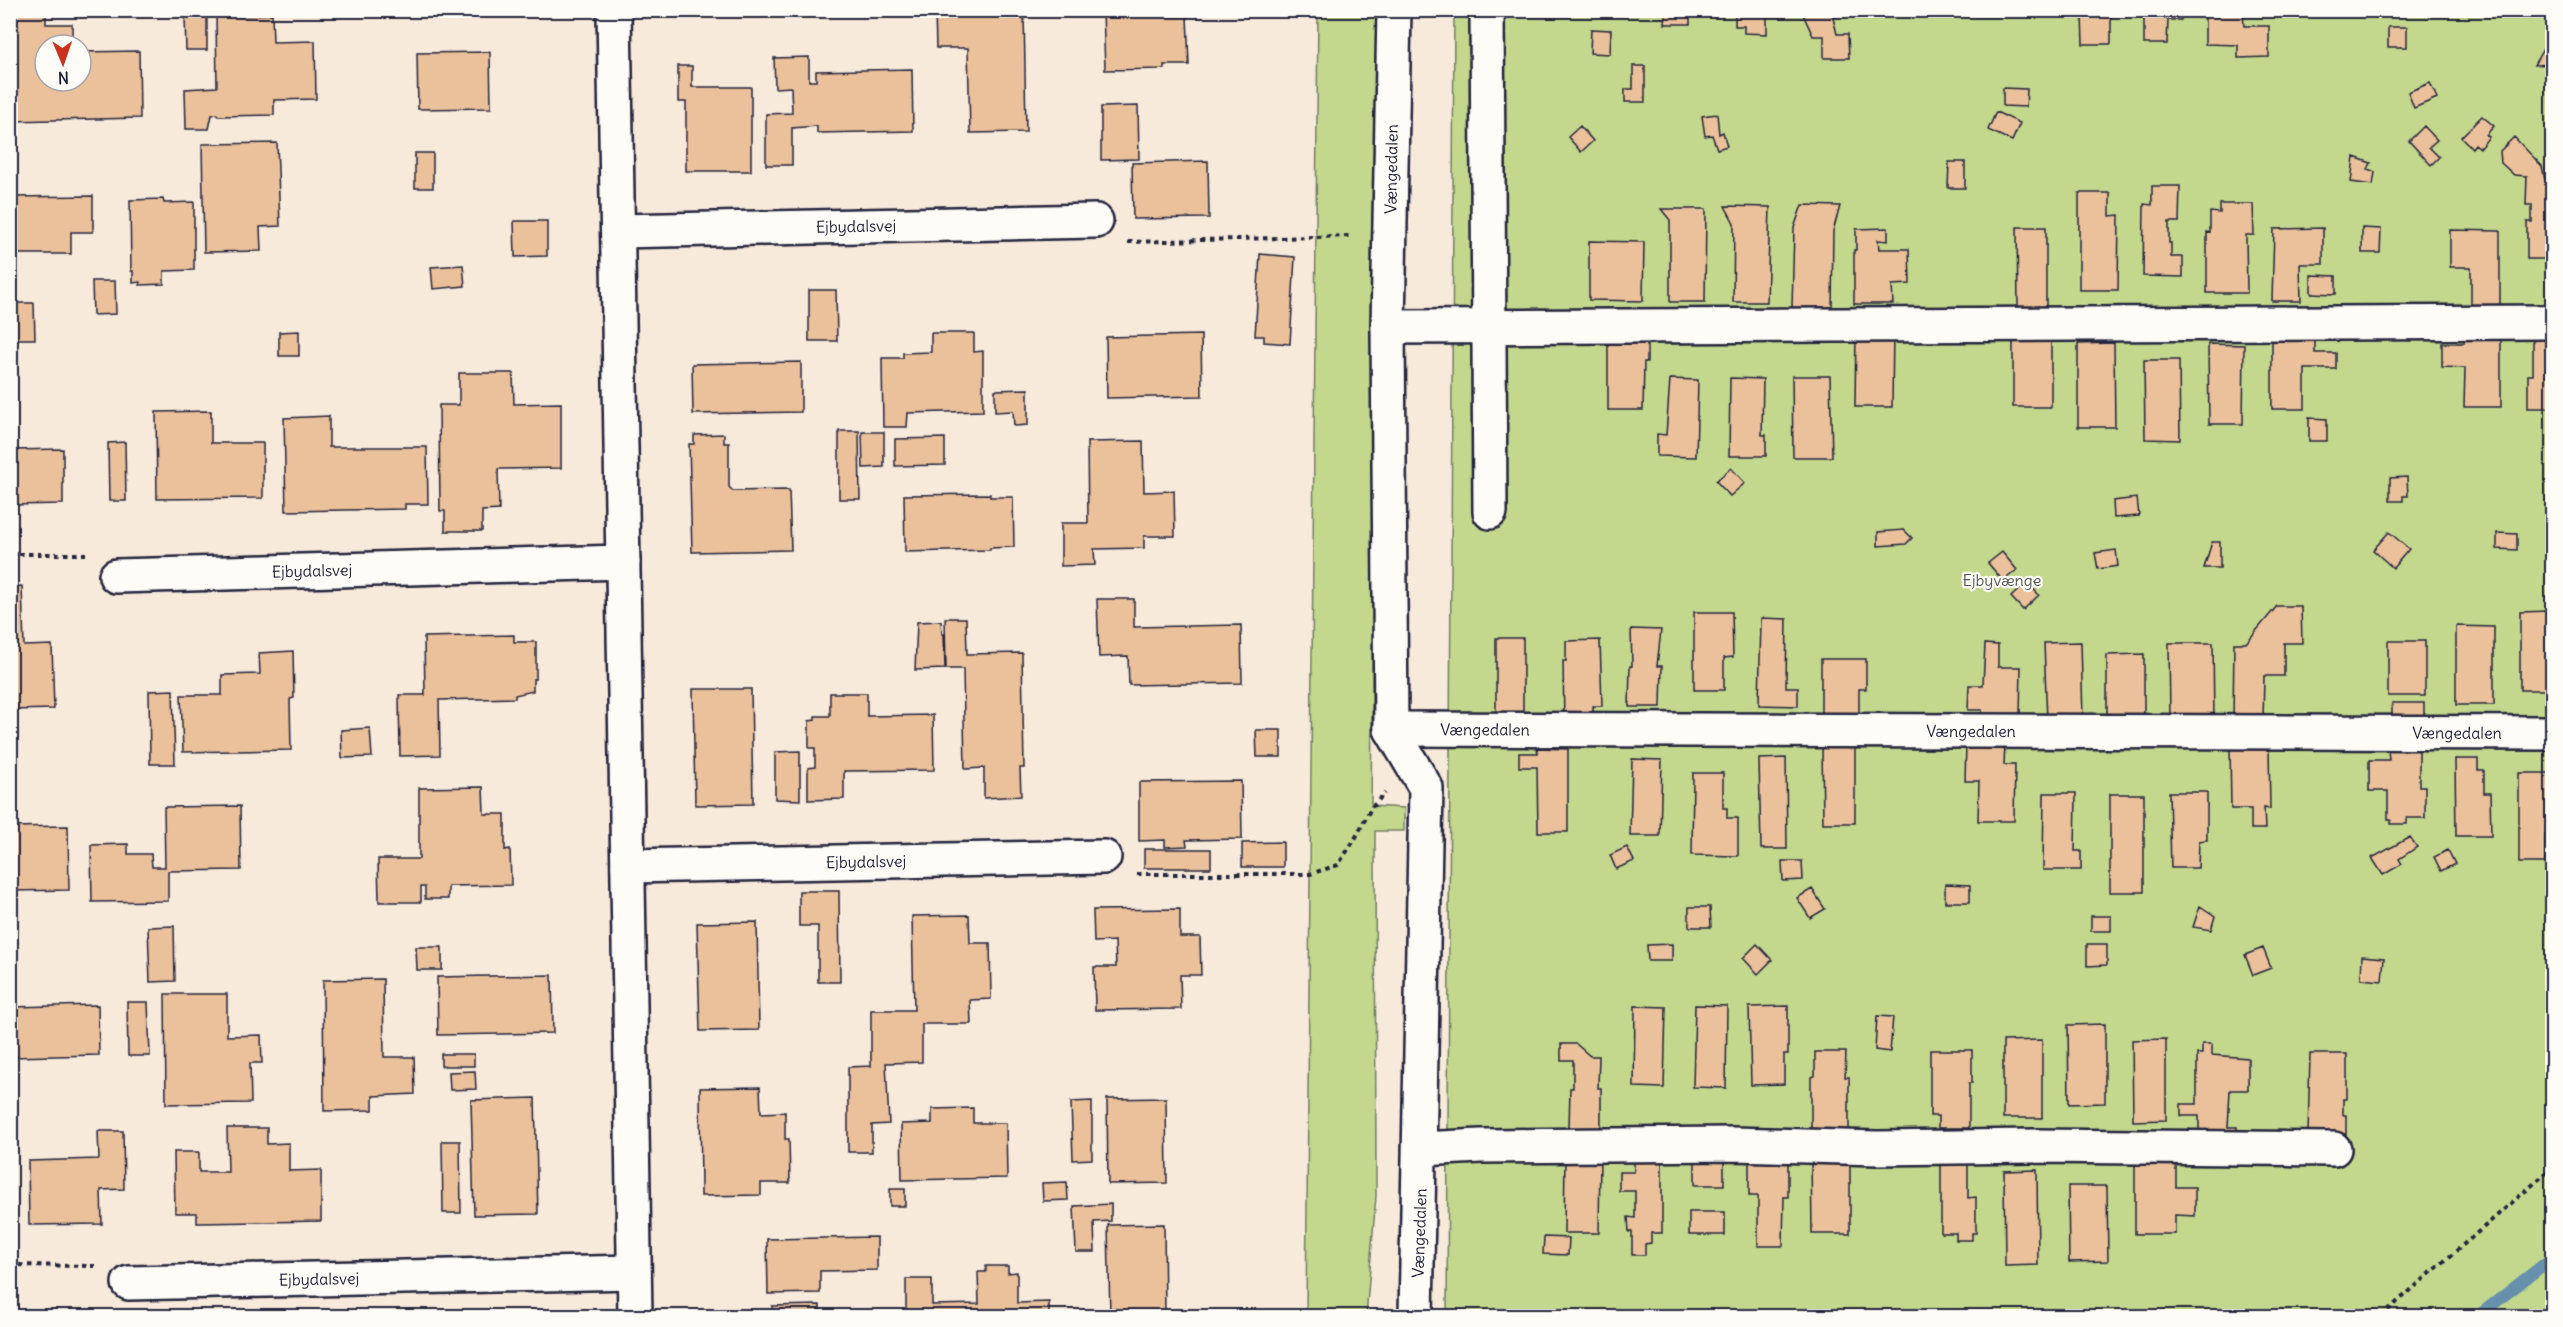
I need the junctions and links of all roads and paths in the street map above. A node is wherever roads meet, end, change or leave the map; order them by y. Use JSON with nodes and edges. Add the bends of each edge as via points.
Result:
{"nodes":[{"id":1,"x":614,"y":10,"type":"edge"},
{"id":2,"x":1394,"y":10,"type":"edge"},
{"id":3,"x":1486,"y":10,"type":"edge"},
{"id":4,"x":1096,"y":221,"type":"joint"},
{"id":5,"x":618,"y":231,"type":"junction"},
{"id":6,"x":1316,"y":237,"type":"dead end"},
{"id":7,"x":2553,"y":322,"type":"edge"},
{"id":8,"x":1388,"y":327,"type":"junction"},
{"id":9,"x":1488,"y":327,"type":"junction"},
{"id":10,"x":1490,"y":512,"type":"dead end"},
{"id":11,"x":10,"y":554,"type":"edge"},
{"id":12,"x":623,"y":562,"type":"junction"},
{"id":13,"x":116,"y":576,"type":"joint"},
{"id":14,"x":1391,"y":729,"type":"junction"},
{"id":15,"x":2553,"y":733,"type":"edge"},
{"id":16,"x":1412,"y":764,"type":"junction"},
{"id":17,"x":1104,"y":857,"type":"joint"},
{"id":18,"x":628,"y":866,"type":"junction"},
{"id":19,"x":1421,"y":1149,"type":"junction"},
{"id":20,"x":2334,"y":1149,"type":"dead end"},
{"id":21,"x":2553,"y":1168,"type":"edge"},
{"id":22,"x":10,"y":1265,"type":"edge"},
{"id":23,"x":634,"y":1272,"type":"junction"},
{"id":24,"x":129,"y":1283,"type":"joint"},
{"id":25,"x":635,"y":1317,"type":"edge"},
{"id":26,"x":1416,"y":1317,"type":"edge"},
{"id":27,"x":2380,"y":1317,"type":"edge"}],
"edges":[{"from":1,"to":5,"type":"street"},
{"from":2,"to":8,"type":"street","name":"Vængedalen"},
{"from":3,"to":9,"type":"street"},
{"from":4,"to":5,"type":"street","name":"Ejbydalsvej"},
{"from":4,"to":6,"type":"path","via":[[1113,243]]},
{"from":5,"to":12,"type":"street"},
{"from":7,"to":9,"type":"street"},
{"from":8,"to":9,"type":"street"},
{"from":8,"to":14,"type":"street","name":"Vængedalen"},
{"from":9,"to":10,"type":"street"},
{"from":11,"to":13,"type":"path","via":[[95,554]]},
{"from":12,"to":13,"type":"street","name":"Ejbydalsvej"},
{"from":12,"to":18,"type":"street"},
{"from":14,"to":15,"type":"street","name":"Vængedalen"},
{"from":14,"to":16,"type":"street","name":"Vængedalen"},
{"from":16,"to":17,"type":"path","via":[[1371,808],[1338,865],[1323,872],[1137,874]]},
{"from":16,"to":19,"type":"street","name":"Vængedalen","via":[[1426,788]]},
{"from":17,"to":18,"type":"street","name":"Ejbydalsvej"},
{"from":18,"to":23,"type":"street"},
{"from":19,"to":20,"type":"street","via":[[1711,1144]]},
{"from":19,"to":26,"type":"street","name":"Vængedalen"},
{"from":21,"to":27,"type":"path"},
{"from":22,"to":24,"type":"path","via":[[105,1266]]},
{"from":23,"to":24,"type":"street","name":"Ejbydalsvej"},
{"from":23,"to":25,"type":"street"}]}
